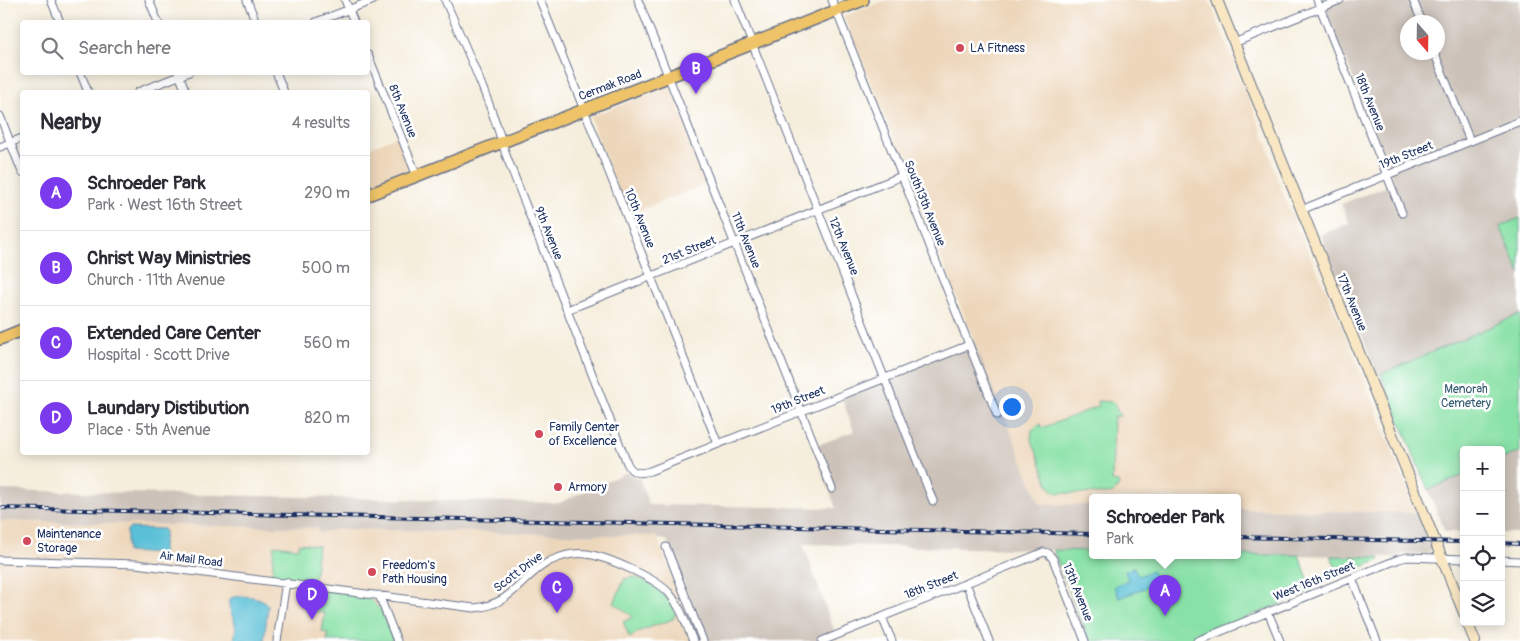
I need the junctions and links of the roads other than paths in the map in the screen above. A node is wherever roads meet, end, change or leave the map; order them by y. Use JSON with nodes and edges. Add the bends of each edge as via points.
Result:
{"nodes":[{"id":1,"x":51,"y":0,"type":"edge"},
{"id":2,"x":149,"y":0,"type":"edge"},
{"id":3,"x":247,"y":0,"type":"edge"},
{"id":4,"x":345,"y":0,"type":"edge"},
{"id":5,"x":374,"y":0,"type":"edge"},
{"id":6,"x":445,"y":0,"type":"edge"},
{"id":7,"x":540,"y":0,"type":"edge"},
{"id":8,"x":638,"y":0,"type":"edge"},
{"id":9,"x":735,"y":0,"type":"edge"},
{"id":10,"x":863,"y":0,"type":"edge"},
{"id":11,"x":1217,"y":0,"type":"edge"},
{"id":12,"x":1316,"y":0,"type":"edge"},
{"id":13,"x":1340,"y":0,"type":"edge"},
{"id":14,"x":1412,"y":0,"type":"edge"},
{"id":15,"x":834,"y":5,"type":"edge"},
{"id":16,"x":1320,"y":8,"type":"junction"},
{"id":17,"x":349,"y":10,"type":"junction"},
{"id":18,"x":1419,"y":15,"type":"edge"},
{"id":19,"x":59,"y":20,"type":"edge"},
{"id":20,"x":157,"y":20,"type":"edge"},
{"id":21,"x":255,"y":20,"type":"edge"},
{"id":22,"x":322,"y":20,"type":"edge"},
{"id":23,"x":353,"y":20,"type":"edge"},
{"id":24,"x":1234,"y":43,"type":"junction"},
{"id":25,"x":752,"y":44,"type":"junction"},
{"id":26,"x":370,"y":60,"type":"edge"},
{"id":27,"x":1437,"y":60,"type":"edge"},
{"id":28,"x":81,"y":75,"type":"edge"},
{"id":29,"x":177,"y":75,"type":"edge"},
{"id":30,"x":179,"y":75,"type":"edge"},
{"id":31,"x":277,"y":75,"type":"edge"},
{"id":32,"x":669,"y":77,"type":"junction"},
{"id":33,"x":87,"y":90,"type":"edge"},
{"id":34,"x":143,"y":90,"type":"edge"},
{"id":35,"x":185,"y":90,"type":"edge"},
{"id":36,"x":283,"y":90,"type":"edge"},
{"id":37,"x":585,"y":110,"type":"junction"},
{"id":38,"x":0,"y":116,"type":"edge"},
{"id":39,"x":1520,"y":121,"type":"edge"},
{"id":40,"x":20,"y":139,"type":"edge"},
{"id":41,"x":1470,"y":141,"type":"junction"},
{"id":42,"x":502,"y":142,"type":"junction"},
{"id":43,"x":11,"y":143,"type":"junction"},
{"id":44,"x":0,"y":147,"type":"edge"},
{"id":45,"x":20,"y":167,"type":"edge"},
{"id":46,"x":1386,"y":175,"type":"junction"},
{"id":47,"x":417,"y":176,"type":"junction"},
{"id":48,"x":902,"y":176,"type":"junction"},
{"id":49,"x":370,"y":194,"type":"edge"},
{"id":50,"x":818,"y":210,"type":"junction"},
{"id":51,"x":1301,"y":210,"type":"junction"},
{"id":52,"x":1402,"y":213,"type":"dead end"},
{"id":53,"x":735,"y":244,"type":"junction"},
{"id":54,"x":651,"y":277,"type":"junction"},
{"id":55,"x":567,"y":310,"type":"junction"},
{"id":56,"x":20,"y":331,"type":"edge"},
{"id":57,"x":0,"y":338,"type":"edge"},
{"id":58,"x":969,"y":345,"type":"junction"},
{"id":59,"x":885,"y":378,"type":"junction"},
{"id":60,"x":801,"y":411,"type":"junction"},
{"id":61,"x":997,"y":415,"type":"dead end"},
{"id":62,"x":718,"y":444,"type":"junction"},
{"id":63,"x":635,"y":473,"type":"joint"},
{"id":64,"x":832,"y":489,"type":"dead end"},
{"id":65,"x":933,"y":501,"type":"dead end"},
{"id":66,"x":666,"y":547,"type":"dead end"},
{"id":67,"x":1048,"y":553,"type":"joint"},
{"id":68,"x":1442,"y":559,"type":"junction"},
{"id":69,"x":0,"y":560,"type":"edge"},
{"id":70,"x":1460,"y":560,"type":"edge"},
{"id":71,"x":1505,"y":560,"type":"edge"},
{"id":72,"x":1520,"y":561,"type":"edge"},
{"id":73,"x":1352,"y":578,"type":"junction"},
{"id":74,"x":286,"y":582,"type":"junction"},
{"id":75,"x":966,"y":582,"type":"junction"},
{"id":76,"x":379,"y":595,"type":"junction"},
{"id":77,"x":1460,"y":603,"type":"edge"},
{"id":78,"x":1268,"y":612,"type":"junction"},
{"id":79,"x":882,"y":617,"type":"junction"},
{"id":80,"x":1468,"y":626,"type":"edge"},
{"id":81,"x":277,"y":641,"type":"edge"},
{"id":82,"x":397,"y":641,"type":"edge"},
{"id":83,"x":692,"y":641,"type":"edge"},
{"id":84,"x":703,"y":641,"type":"edge"},
{"id":85,"x":822,"y":641,"type":"edge"},
{"id":86,"x":892,"y":641,"type":"edge"},
{"id":87,"x":989,"y":641,"type":"edge"},
{"id":88,"x":1085,"y":641,"type":"edge"},
{"id":89,"x":1197,"y":641,"type":"edge"},
{"id":90,"x":1280,"y":641,"type":"edge"},
{"id":91,"x":1377,"y":641,"type":"edge"},
{"id":92,"x":1474,"y":641,"type":"edge"}],
"edges":[{"from":1,"to":19,"type":"street"},
{"from":2,"to":20,"type":"street"},
{"from":3,"to":21,"type":"street"},
{"from":4,"to":17,"type":"street"},
{"from":5,"to":17,"type":"street"},
{"from":6,"to":42,"type":"street","name":"9th Avenue"},
{"from":7,"to":37,"type":"street","name":"10th Avenue"},
{"from":8,"to":32,"type":"street","name":"11th Avenue"},
{"from":9,"to":25,"type":"street","name":"12th Avenue"},
{"from":10,"to":15,"type":"main road","name":"Cermak Road"},
{"from":11,"to":24,"type":"street","name":"17th Avenue"},
{"from":12,"to":16,"type":"street","name":"18th Avenue"},
{"from":13,"to":16,"type":"street"},
{"from":14,"to":18,"type":"street"},
{"from":15,"to":25,"type":"main road","name":"Cermak Road"},
{"from":15,"to":48,"type":"street","name":"South13th Avenue"},
{"from":16,"to":24,"type":"street"},
{"from":16,"to":46,"type":"street","name":"18th Avenue"},
{"from":17,"to":22,"type":"street"},
{"from":17,"to":23,"type":"street"},
{"from":24,"to":51,"type":"street","name":"17th Avenue"},
{"from":25,"to":32,"type":"main road","name":"Cermak Road"},
{"from":25,"to":50,"type":"street","name":"12th Avenue"},
{"from":26,"to":47,"type":"street","name":"8th Avenue"},
{"from":27,"to":41,"type":"street"},
{"from":28,"to":33,"type":"street"},
{"from":29,"to":34,"type":"street"},
{"from":30,"to":35,"type":"street"},
{"from":31,"to":36,"type":"street"},
{"from":32,"to":37,"type":"main road","name":"Cermak Road"},
{"from":32,"to":53,"type":"street","name":"11th Avenue"},
{"from":37,"to":42,"type":"main road","name":"Cermak Road"},
{"from":37,"to":54,"type":"street","name":"10th Avenue"},
{"from":38,"to":43,"type":"street"},
{"from":39,"to":41,"type":"street","name":"19th Street"},
{"from":40,"to":43,"type":"street"},
{"from":41,"to":46,"type":"street","name":"19th Street"},
{"from":42,"to":47,"type":"main road","name":"Cermak Road"},
{"from":42,"to":55,"type":"street","name":"9th Avenue"},
{"from":43,"to":44,"type":"street"},
{"from":43,"to":45,"type":"street"},
{"from":46,"to":51,"type":"street","name":"19th Street"},
{"from":46,"to":52,"type":"street","name":"18th Avenue"},
{"from":47,"to":49,"type":"main road","name":"Cermak Road"},
{"from":48,"to":50,"type":"street","name":"21st Street"},
{"from":48,"to":58,"type":"street","name":"South13th Avenue"},
{"from":50,"to":53,"type":"street","name":"21st Street"},
{"from":50,"to":59,"type":"street","name":"12th Avenue"},
{"from":51,"to":68,"type":"street","name":"17th Avenue"},
{"from":53,"to":54,"type":"street","name":"21st Street"},
{"from":53,"to":60,"type":"street","name":"11th Avenue"},
{"from":54,"to":55,"type":"street","name":"21st Street"},
{"from":54,"to":62,"type":"street","name":"10th Avenue"},
{"from":55,"to":63,"type":"street","name":"9th Avenue","via":[[627,463]]},
{"from":56,"to":57,"type":"main road"},
{"from":58,"to":59,"type":"street","name":"19th Street"},
{"from":58,"to":61,"type":"street","name":"South13th Avenue"},
{"from":59,"to":60,"type":"street","name":"19th Street"},
{"from":59,"to":65,"type":"street","name":"12th Avenue"},
{"from":60,"to":62,"type":"street","name":"19th Street"},
{"from":60,"to":64,"type":"street","name":"11th Avenue"},
{"from":62,"to":63,"type":"street","name":"19th Street","via":[[650,471]]},
{"from":66,"to":84,"type":"street"},
{"from":67,"to":75,"type":"street","name":"18th Street","via":[[1040,553]]},
{"from":67,"to":88,"type":"street","name":"13th Avenue"},
{"from":68,"to":70,"type":"street","name":"West 16th Street"},
{"from":68,"to":73,"type":"street","name":"West 16th Street","via":[[1407,557]]},
{"from":68,"to":77,"type":"street","name":"17th Avenue"},
{"from":69,"to":74,"type":"street","name":"Air Mail Road","via":[[136,564]]},
{"from":71,"to":72,"type":"street"},
{"from":73,"to":78,"type":"street","name":"West 16th Street"},
{"from":73,"to":91,"type":"street"},
{"from":74,"to":76,"type":"street","name":"Air Mail Road"},
{"from":74,"to":81,"type":"street"},
{"from":75,"to":79,"type":"street","name":"18th Street"},
{"from":75,"to":87,"type":"street"},
{"from":76,"to":82,"type":"street"},
{"from":76,"to":83,"type":"street","name":"Scott Drive","via":[[464,608],[481,607],[507,597],[550,561],[567,555],[587,554],[644,575],[660,585],[676,603]]},
{"from":78,"to":89,"type":"street","name":"West 16th Street"},
{"from":78,"to":90,"type":"street"},
{"from":79,"to":85,"type":"street","name":"18th Street"},
{"from":79,"to":86,"type":"street"},
{"from":80,"to":92,"type":"street"}]}
